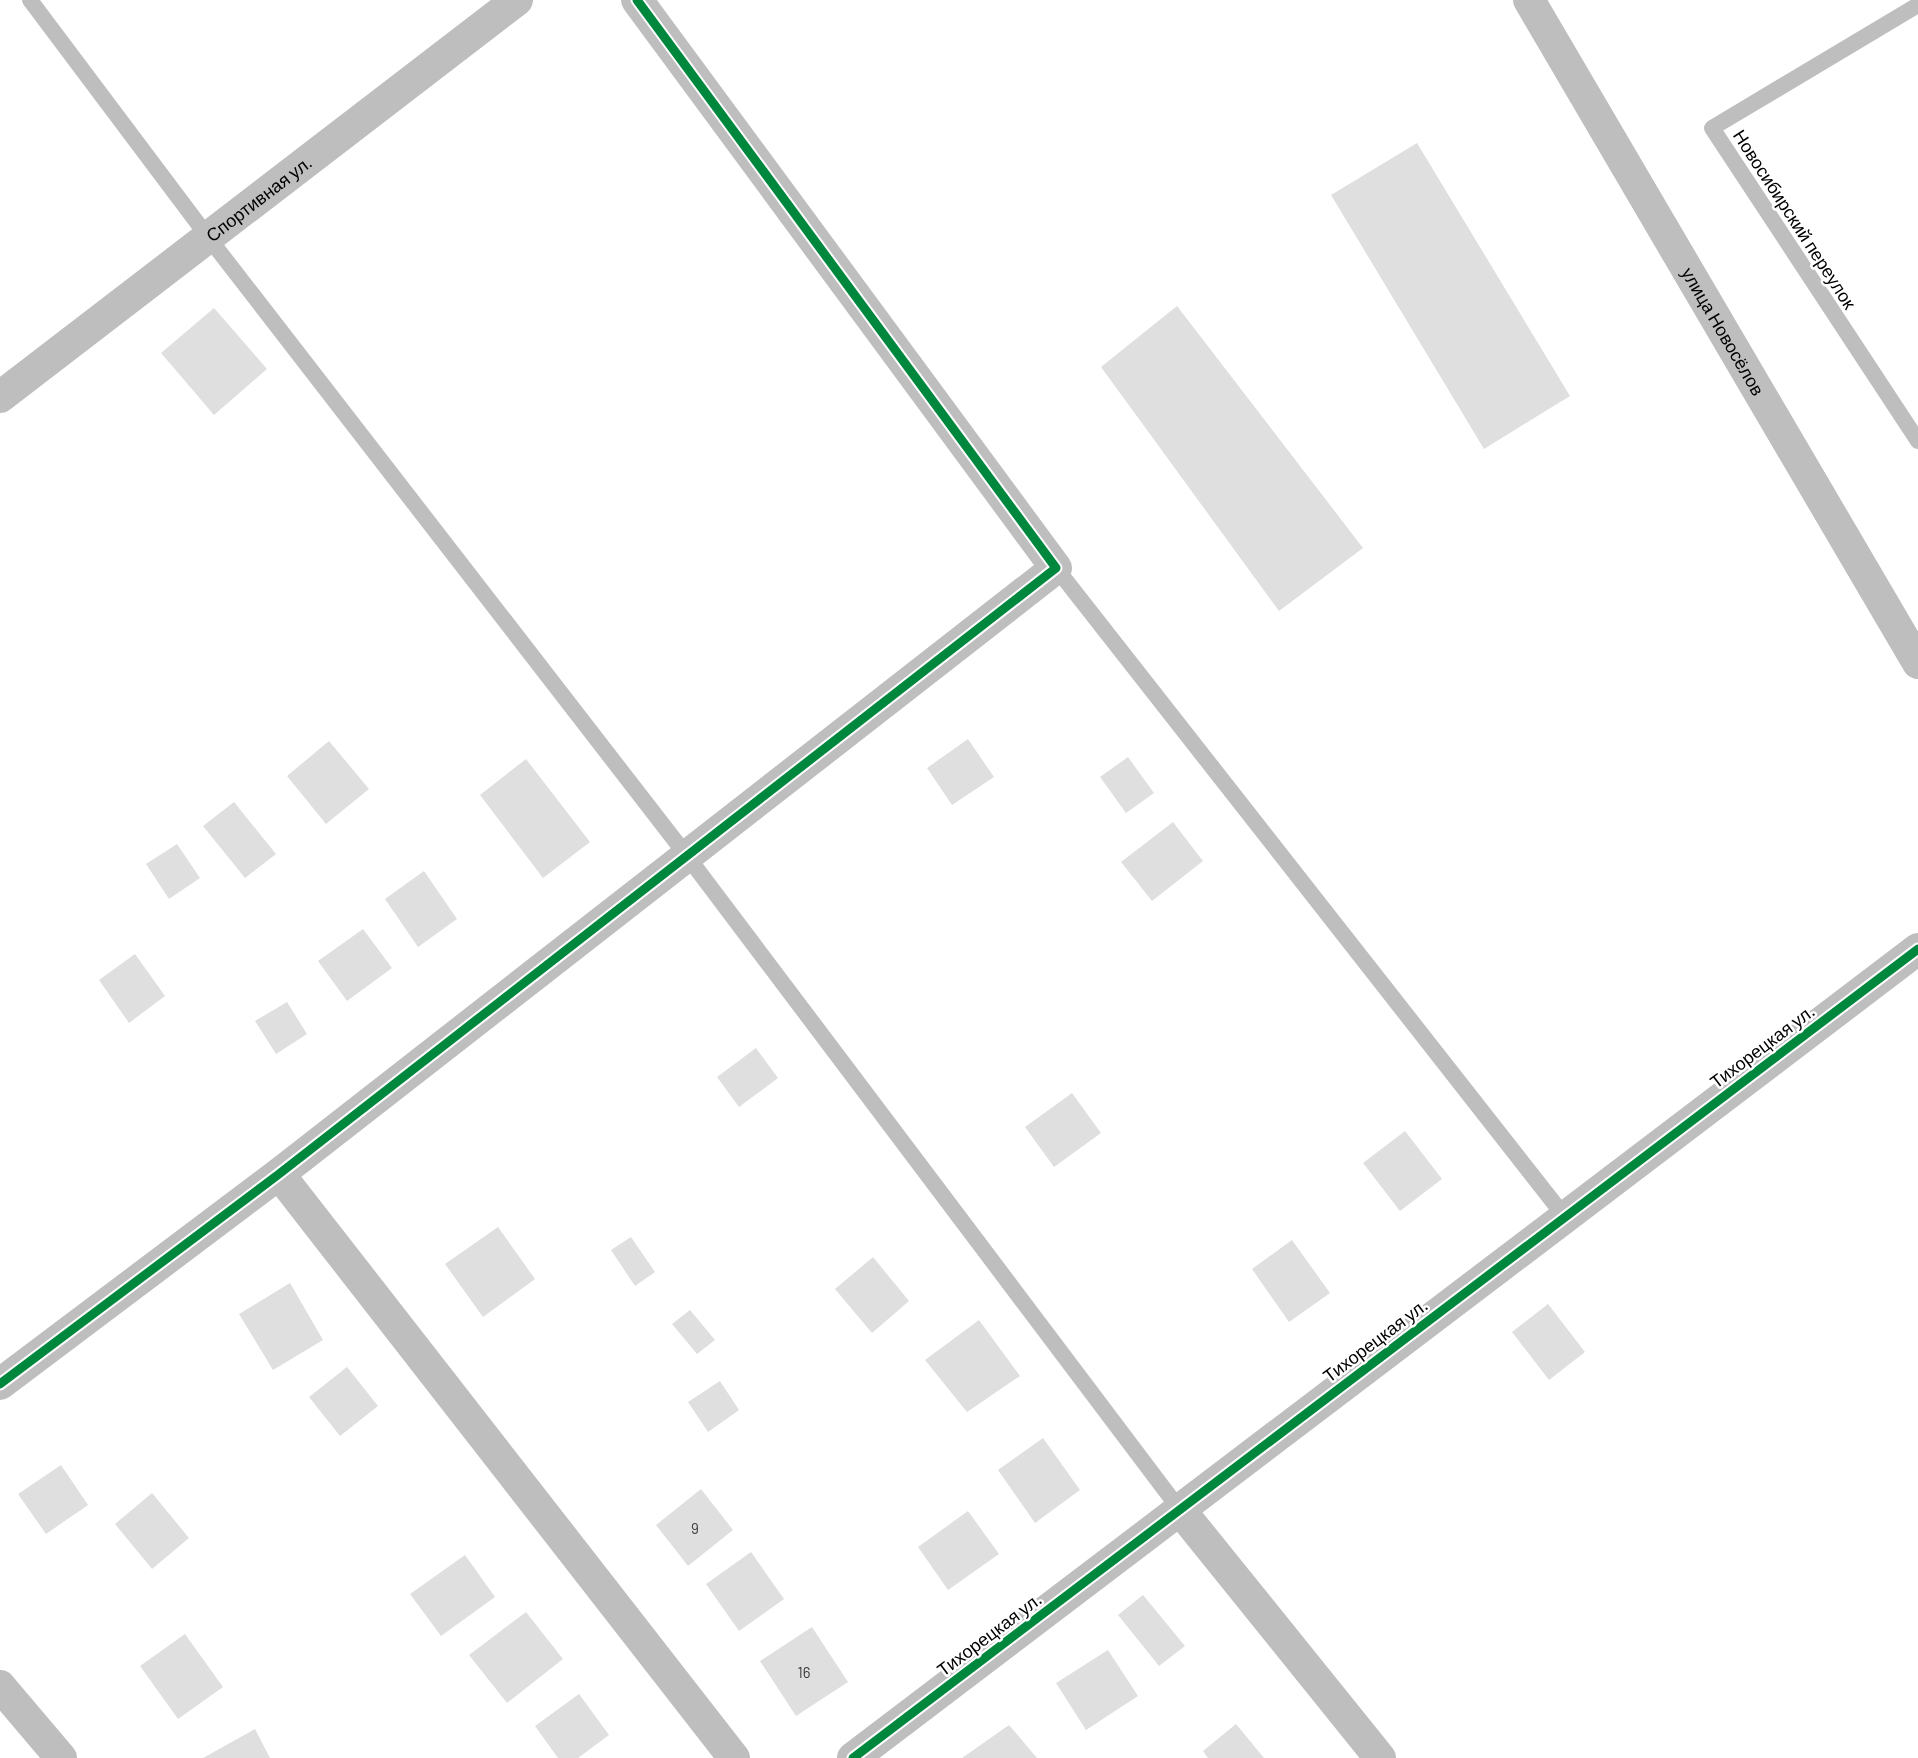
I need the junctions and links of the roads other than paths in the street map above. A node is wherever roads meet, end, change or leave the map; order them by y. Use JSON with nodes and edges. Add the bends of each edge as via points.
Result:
{"nodes":[{"id":1,"x":30,"y":0,"type":"edge"},
{"id":2,"x":517,"y":0,"type":"edge"},
{"id":3,"x":637,"y":0,"type":"edge"},
{"id":4,"x":1529,"y":0,"type":"edge"},
{"id":5,"x":1918,"y":5,"type":"edge"},
{"id":6,"x":208,"y":237,"type":"junction"},
{"id":7,"x":0,"y":397,"type":"edge"},
{"id":8,"x":1918,"y":441,"type":"edge"},
{"id":9,"x":1056,"y":568,"type":"junction"},
{"id":10,"x":1918,"y":663,"type":"edge"},
{"id":11,"x":687,"y":856,"type":"junction"},
{"id":12,"x":1918,"y":949,"type":"edge"},
{"id":13,"x":279,"y":1174,"type":"junction"},
{"id":14,"x":1565,"y":1217,"type":"junction"},
{"id":15,"x":0,"y":1384,"type":"edge"},
{"id":16,"x":1180,"y":1510,"type":"junction"},
{"id":17,"x":0,"y":1686,"type":"edge"},
{"id":18,"x":61,"y":1758,"type":"edge"},
{"id":19,"x":734,"y":1758,"type":"edge"},
{"id":20,"x":853,"y":1758,"type":"edge"},
{"id":21,"x":1380,"y":1758,"type":"edge"}],
"edges":[{"from":1,"to":6,"type":"lane"},
{"from":2,"to":6,"type":"street","name":"Спортивная ул."},
{"from":3,"to":9,"type":"street"},
{"from":4,"to":10,"type":"street","name":"улица Новосёлов"},
{"from":5,"to":8,"type":"lane","name":"Новосибирский переулок","via":[[1712,128]]},
{"from":6,"to":7,"type":"street","name":"Спортивная ул."},
{"from":6,"to":11,"type":"lane"},
{"from":9,"to":11,"type":"street"},
{"from":9,"to":14,"type":"lane"},
{"from":11,"to":13,"type":"street"},
{"from":11,"to":16,"type":"lane"},
{"from":12,"to":14,"type":"street","name":"Тихорецкая ул."},
{"from":13,"to":15,"type":"street"},
{"from":13,"to":19,"type":"street"},
{"from":14,"to":16,"type":"street","name":"Тихорецкая ул."},
{"from":16,"to":20,"type":"street","name":"Тихорецкая ул."},
{"from":16,"to":21,"type":"street"},
{"from":17,"to":18,"type":"street"}]}
